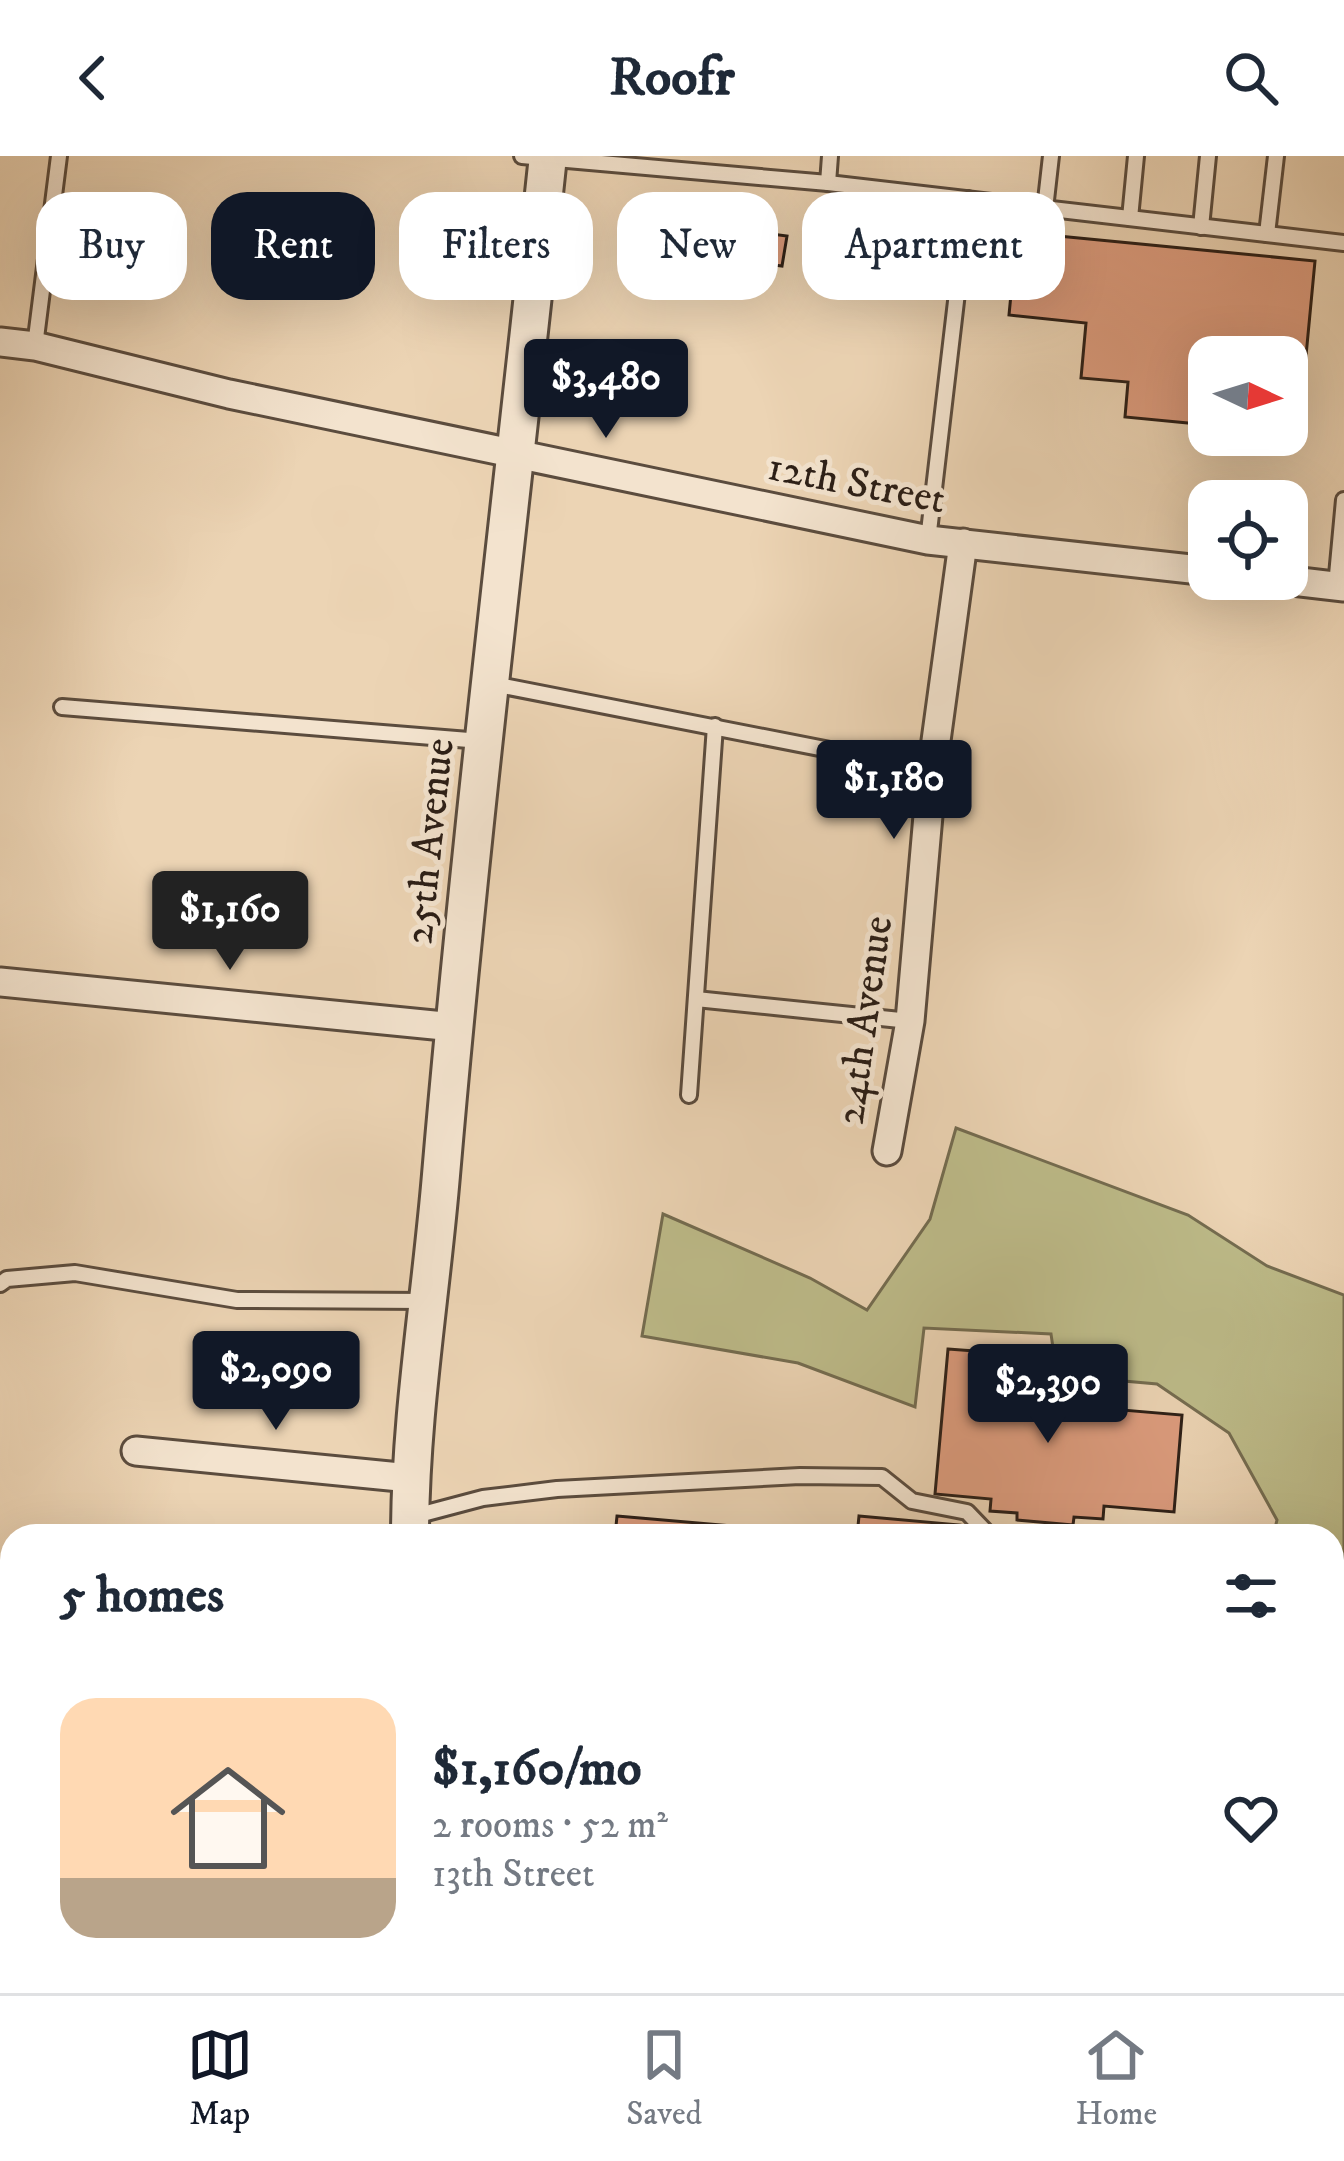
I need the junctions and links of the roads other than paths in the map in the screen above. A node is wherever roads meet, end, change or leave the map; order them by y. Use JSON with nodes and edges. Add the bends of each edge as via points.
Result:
{"nodes":[{"id":1,"x":59,"y":156,"type":"edge"},
{"id":2,"x":830,"y":156,"type":"edge"},
{"id":3,"x":1051,"y":156,"type":"edge"},
{"id":4,"x":1136,"y":156,"type":"edge"},
{"id":5,"x":1208,"y":156,"type":"edge"},
{"id":6,"x":1276,"y":156,"type":"edge"},
{"id":7,"x":539,"y":157,"type":"edge"},
{"id":8,"x":828,"y":183,"type":"junction"},
{"id":9,"x":902,"y":192,"type":"edge"},
{"id":10,"x":1047,"y":192,"type":"edge"},
{"id":11,"x":1065,"y":210,"type":"edge"},
{"id":12,"x":1130,"y":218,"type":"junction"},
{"id":13,"x":1201,"y":226,"type":"junction"},
{"id":14,"x":1267,"y":234,"type":"junction"},
{"id":15,"x":1344,"y":243,"type":"edge"},
{"id":16,"x":956,"y":300,"type":"edge"},
{"id":17,"x":0,"y":342,"type":"edge"},
{"id":18,"x":34,"y":346,"type":"junction"},
{"id":19,"x":516,"y":454,"type":"junction"},
{"id":20,"x":1344,"y":500,"type":"edge"},
{"id":21,"x":928,"y":540,"type":"junction"},
{"id":22,"x":963,"y":543,"type":"junction"},
{"id":23,"x":1188,"y":570,"type":"edge"},
{"id":24,"x":1308,"y":583,"type":"edge"},
{"id":25,"x":1340,"y":586,"type":"edge"},
{"id":26,"x":488,"y":683,"type":"junction"},
{"id":27,"x":62,"y":707,"type":"dead end"},
{"id":28,"x":715,"y":726,"type":"junction"},
{"id":29,"x":482,"y":741,"type":"junction"},
{"id":30,"x":932,"y":770,"type":"junction"},
{"id":31,"x":0,"y":982,"type":"edge"},
{"id":32,"x":696,"y":999,"type":"junction"},
{"id":33,"x":910,"y":1021,"type":"junction"},
{"id":34,"x":454,"y":1027,"type":"junction"},
{"id":35,"x":689,"y":1095,"type":"dead end"},
{"id":36,"x":886,"y":1151,"type":"dead end"},
{"id":37,"x":0,"y":1284,"type":"edge"},
{"id":38,"x":430,"y":1301,"type":"junction"},
{"id":39,"x":136,"y":1451,"type":"dead end"},
{"id":40,"x":410,"y":1478,"type":"junction"},
{"id":41,"x":410,"y":1524,"type":"edge"},
{"id":42,"x":418,"y":1524,"type":"edge"},
{"id":43,"x":978,"y":1524,"type":"edge"}],
"edges":[{"from":1,"to":18,"type":"lane"},
{"from":2,"to":8,"type":"lane"},
{"from":3,"to":10,"type":"lane"},
{"from":4,"to":12,"type":"lane"},
{"from":5,"to":13,"type":"lane"},
{"from":6,"to":14,"type":"lane"},
{"from":7,"to":8,"type":"lane"},
{"from":7,"to":19,"type":"street","name":"25th Avenue"},
{"from":8,"to":9,"type":"lane"},
{"from":11,"to":12,"type":"lane"},
{"from":12,"to":13,"type":"lane"},
{"from":13,"to":14,"type":"lane"},
{"from":14,"to":15,"type":"lane"},
{"from":16,"to":21,"type":"lane"},
{"from":17,"to":18,"type":"street","name":"12th Street"},
{"from":18,"to":19,"type":"street","name":"12th Street"},
{"from":19,"to":21,"type":"street","name":"12th Street"},
{"from":19,"to":26,"type":"street","name":"25th Avenue"},
{"from":20,"to":25,"type":"lane"},
{"from":21,"to":22,"type":"street","name":"12th Street"},
{"from":22,"to":23,"type":"street","name":"12th Street"},
{"from":22,"to":30,"type":"street","name":"24th Avenue"},
{"from":24,"to":25,"type":"street"},
{"from":26,"to":28,"type":"lane"},
{"from":26,"to":29,"type":"street","name":"25th Avenue"},
{"from":27,"to":29,"type":"lane"},
{"from":28,"to":30,"type":"lane"},
{"from":28,"to":32,"type":"lane"},
{"from":29,"to":34,"type":"street","name":"25th Avenue"},
{"from":30,"to":33,"type":"street","name":"24th Avenue"},
{"from":31,"to":34,"type":"street"},
{"from":32,"to":33,"type":"lane"},
{"from":32,"to":35,"type":"lane"},
{"from":33,"to":36,"type":"street","name":"24th Avenue"},
{"from":34,"to":38,"type":"street","name":"25th Avenue"},
{"from":37,"to":38,"type":"lane","via":[[75,1273],[237,1300]]},
{"from":38,"to":40,"type":"street","name":"25th Avenue"},
{"from":39,"to":40,"type":"street"},
{"from":40,"to":41,"type":"street","name":"25th Avenue"},
{"from":42,"to":43,"type":"lane","via":[[483,1498],[800,1476],[882,1477],[912,1501],[967,1512]]}]}
